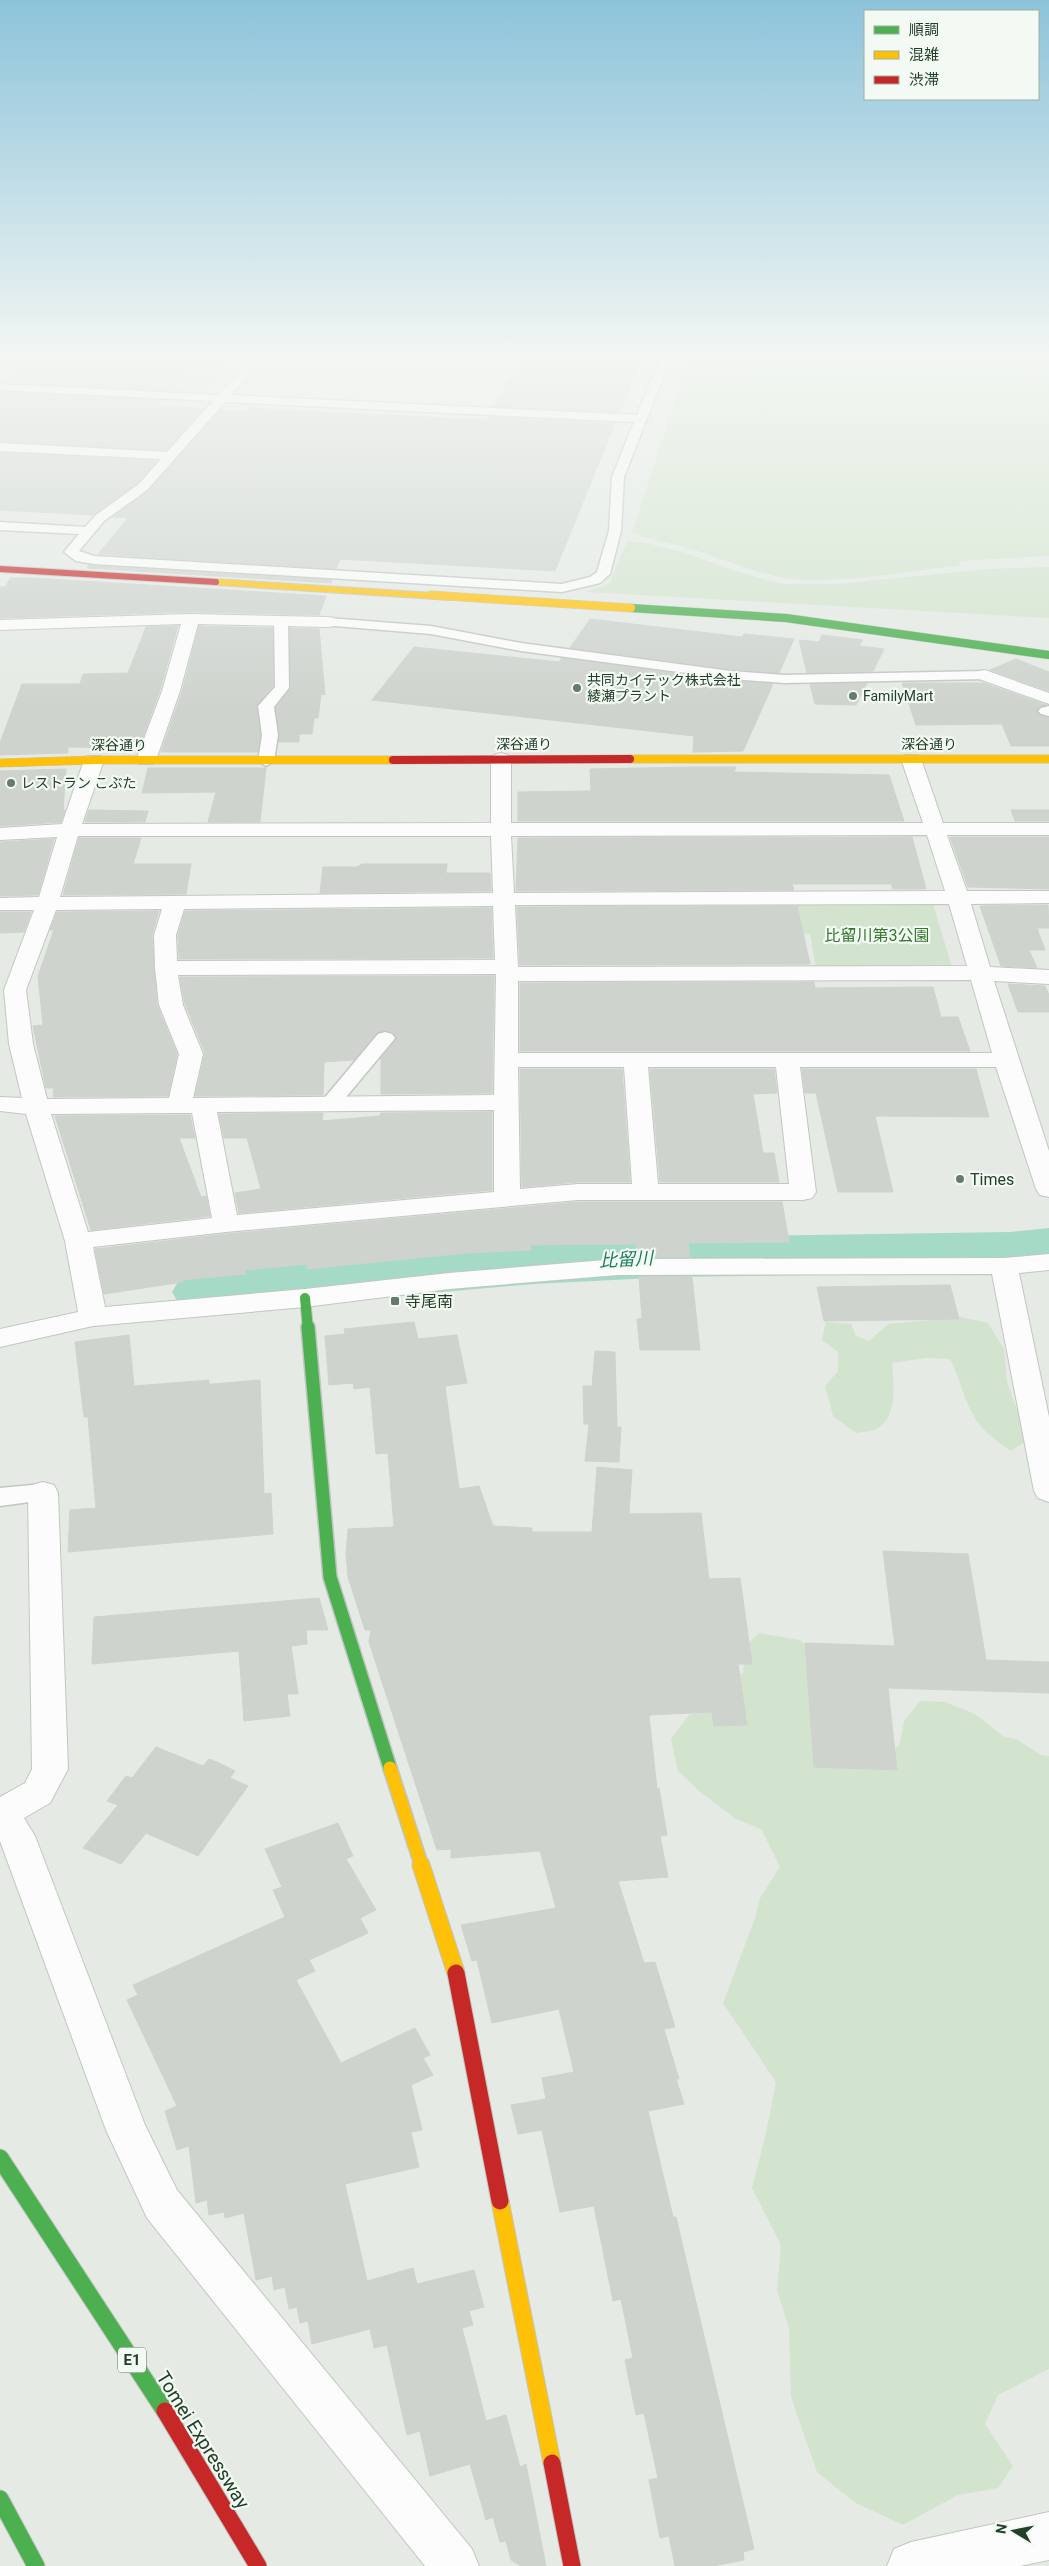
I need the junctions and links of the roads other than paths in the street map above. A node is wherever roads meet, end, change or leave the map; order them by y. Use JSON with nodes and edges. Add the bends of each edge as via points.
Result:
{"nodes":[{"id":1,"x":157,"y":472,"type":"edge"},
{"id":2,"x":620,"y":472,"type":"edge"},
{"id":3,"x":0,"y":526,"type":"edge"},
{"id":4,"x":87,"y":531,"type":"junction"},
{"id":5,"x":0,"y":569,"type":"edge"},
{"id":6,"x":191,"y":619,"type":"junction"},
{"id":7,"x":281,"y":621,"type":"junction"},
{"id":8,"x":328,"y":622,"type":"joint"},
{"id":9,"x":0,"y":625,"type":"edge"},
{"id":10,"x":1049,"y":655,"type":"edge"},
{"id":11,"x":985,"y":674,"type":"joint"},
{"id":12,"x":1048,"y":707,"type":"edge"},
{"id":13,"x":501,"y":759,"type":"junction"},
{"id":14,"x":911,"y":759,"type":"junction"},
{"id":15,"x":1049,"y":759,"type":"edge"},
{"id":16,"x":94,"y":760,"type":"junction"},
{"id":17,"x":146,"y":760,"type":"junction"},
{"id":18,"x":266,"y":761,"type":"junction"},
{"id":19,"x":0,"y":762,"type":"edge"},
{"id":20,"x":1049,"y":829,"type":"edge"},
{"id":21,"x":70,"y":830,"type":"junction"},
{"id":22,"x":501,"y":830,"type":"junction"},
{"id":23,"x":934,"y":830,"type":"junction"},
{"id":24,"x":0,"y":834,"type":"edge"},
{"id":25,"x":958,"y":897,"type":"junction"},
{"id":26,"x":1049,"y":897,"type":"edge"},
{"id":27,"x":503,"y":899,"type":"junction"},
{"id":28,"x":175,"y":901,"type":"junction"},
{"id":29,"x":48,"y":902,"type":"junction"},
{"id":30,"x":0,"y":904,"type":"edge"},
{"id":31,"x":166,"y":968,"type":"junction"},
{"id":32,"x":507,"y":971,"type":"junction"},
{"id":33,"x":980,"y":972,"type":"junction"},
{"id":34,"x":1049,"y":977,"type":"edge"},
{"id":35,"x":7,"y":990,"type":"edge"},
{"id":36,"x":385,"y":1038,"type":"dead end"},
{"id":37,"x":635,"y":1059,"type":"junction"},
{"id":38,"x":507,"y":1060,"type":"junction"},
{"id":39,"x":787,"y":1060,"type":"junction"},
{"id":40,"x":1006,"y":1060,"type":"junction"},
{"id":41,"x":506,"y":1102,"type":"junction"},
{"id":42,"x":0,"y":1104,"type":"edge"},
{"id":43,"x":329,"y":1105,"type":"junction"},
{"id":44,"x":192,"y":1106,"type":"junction"},
{"id":45,"x":36,"y":1107,"type":"junction"},
{"id":46,"x":1044,"y":1157,"type":"edge"},
{"id":47,"x":1049,"y":1189,"type":"edge"},
{"id":48,"x":646,"y":1192,"type":"junction"},
{"id":49,"x":507,"y":1200,"type":"junction"},
{"id":50,"x":226,"y":1224,"type":"junction"},
{"id":51,"x":78,"y":1241,"type":"junction"},
{"id":52,"x":1049,"y":1262,"type":"edge"},
{"id":53,"x":1004,"y":1266,"type":"junction"},
{"id":54,"x":305,"y":1298,"type":"junction"},
{"id":55,"x":93,"y":1317,"type":"junction"},
{"id":56,"x":0,"y":1338,"type":"edge"},
{"id":57,"x":1049,"y":1491,"type":"edge"},
{"id":58,"x":43,"y":1493,"type":"joint"},
{"id":59,"x":0,"y":1497,"type":"edge"},
{"id":60,"x":0,"y":1812,"type":"edge"},
{"id":61,"x":0,"y":2158,"type":"edge"},
{"id":62,"x":0,"y":2499,"type":"edge"},
{"id":63,"x":1049,"y":2536,"type":"edge"},
{"id":64,"x":36,"y":2566,"type":"edge"},
{"id":65,"x":258,"y":2566,"type":"edge"},
{"id":66,"x":455,"y":2566,"type":"edge"},
{"id":67,"x":572,"y":2566,"type":"edge"},
{"id":68,"x":911,"y":2566,"type":"edge"}],
"edges":[{"from":1,"to":4,"type":"lane"},
{"from":2,"to":4,"type":"lane","via":[[616,531],[602,574],[578,586],[562,588],[94,560],[71,552]]},
{"from":3,"to":4,"type":"lane"},
{"from":5,"to":10,"type":"main road","via":[[786,618]]},
{"from":6,"to":7,"type":"street"},
{"from":6,"to":9,"type":"street"},
{"from":6,"to":17,"type":"street","via":[[171,691]]},
{"from":7,"to":8,"type":"street"},
{"from":7,"to":18,"type":"lane","via":[[282,688],[266,706],[270,735]]},
{"from":8,"to":11,"type":"lane","via":[[431,630],[521,647],[731,675],[784,679]]},
{"from":11,"to":12,"type":"street"},
{"from":13,"to":14,"type":"main road","name":"深谷通り"},
{"from":13,"to":18,"type":"main road","name":"深谷通り"},
{"from":13,"to":22,"type":"street"},
{"from":14,"to":15,"type":"main road","name":"深谷通り"},
{"from":14,"to":23,"type":"street"},
{"from":16,"to":17,"type":"main road","name":"深谷通り"},
{"from":16,"to":19,"type":"main road","name":"深谷通り"},
{"from":16,"to":21,"type":"street"},
{"from":17,"to":18,"type":"main road","name":"深谷通り"},
{"from":20,"to":23,"type":"street"},
{"from":21,"to":22,"type":"street"},
{"from":21,"to":24,"type":"street"},
{"from":21,"to":29,"type":"street"},
{"from":22,"to":23,"type":"street"},
{"from":22,"to":27,"type":"street"},
{"from":23,"to":25,"type":"street"},
{"from":25,"to":26,"type":"street"},
{"from":25,"to":27,"type":"street"},
{"from":25,"to":33,"type":"street"},
{"from":27,"to":28,"type":"street"},
{"from":27,"to":32,"type":"street"},
{"from":28,"to":29,"type":"street"},
{"from":28,"to":31,"type":"street","via":[[166,935]]},
{"from":29,"to":30,"type":"street"},
{"from":29,"to":35,"type":"street"},
{"from":31,"to":32,"type":"street"},
{"from":31,"to":44,"type":"street","via":[[171,1005],[191,1054]]},
{"from":32,"to":33,"type":"street"},
{"from":32,"to":38,"type":"street"},
{"from":33,"to":34,"type":"street"},
{"from":33,"to":40,"type":"street"},
{"from":35,"to":45,"type":"street"},
{"from":36,"to":43,"type":"lane"},
{"from":37,"to":38,"type":"street"},
{"from":37,"to":39,"type":"street"},
{"from":37,"to":48,"type":"street"},
{"from":38,"to":41,"type":"street"},
{"from":39,"to":40,"type":"street"},
{"from":39,"to":48,"type":"street","via":[[803,1192]]},
{"from":40,"to":46,"type":"street"},
{"from":41,"to":43,"type":"street"},
{"from":41,"to":49,"type":"street"},
{"from":42,"to":45,"type":"street"},
{"from":43,"to":44,"type":"street"},
{"from":44,"to":45,"type":"street"},
{"from":44,"to":50,"type":"street"},
{"from":45,"to":51,"type":"street"},
{"from":46,"to":47,"type":"street"},
{"from":48,"to":49,"type":"street","via":[[578,1192]]},
{"from":49,"to":50,"type":"street"},
{"from":50,"to":51,"type":"street"},
{"from":51,"to":55,"type":"street"},
{"from":52,"to":53,"type":"street"},
{"from":53,"to":54,"type":"street","via":[[618,1267],[449,1281]]},
{"from":53,"to":57,"type":"street"},
{"from":54,"to":55,"type":"street"},
{"from":54,"to":67,"type":"main road","via":[[330,1577],[456,1975]]},
{"from":55,"to":56,"type":"street"},
{"from":58,"to":59,"type":"lane"},
{"from":58,"to":60,"type":"street","via":[[50,1769],[44,1788],[28,1801]]},
{"from":60,"to":66,"type":"street","via":[[17,1836],[126,2130],[162,2204]]},
{"from":61,"to":65,"type":"main road","name":"Tomei Expressway","number":"E1","via":[[189,2448]]},
{"from":62,"to":64,"type":"main road"},
{"from":63,"to":68,"type":"street"}]}
